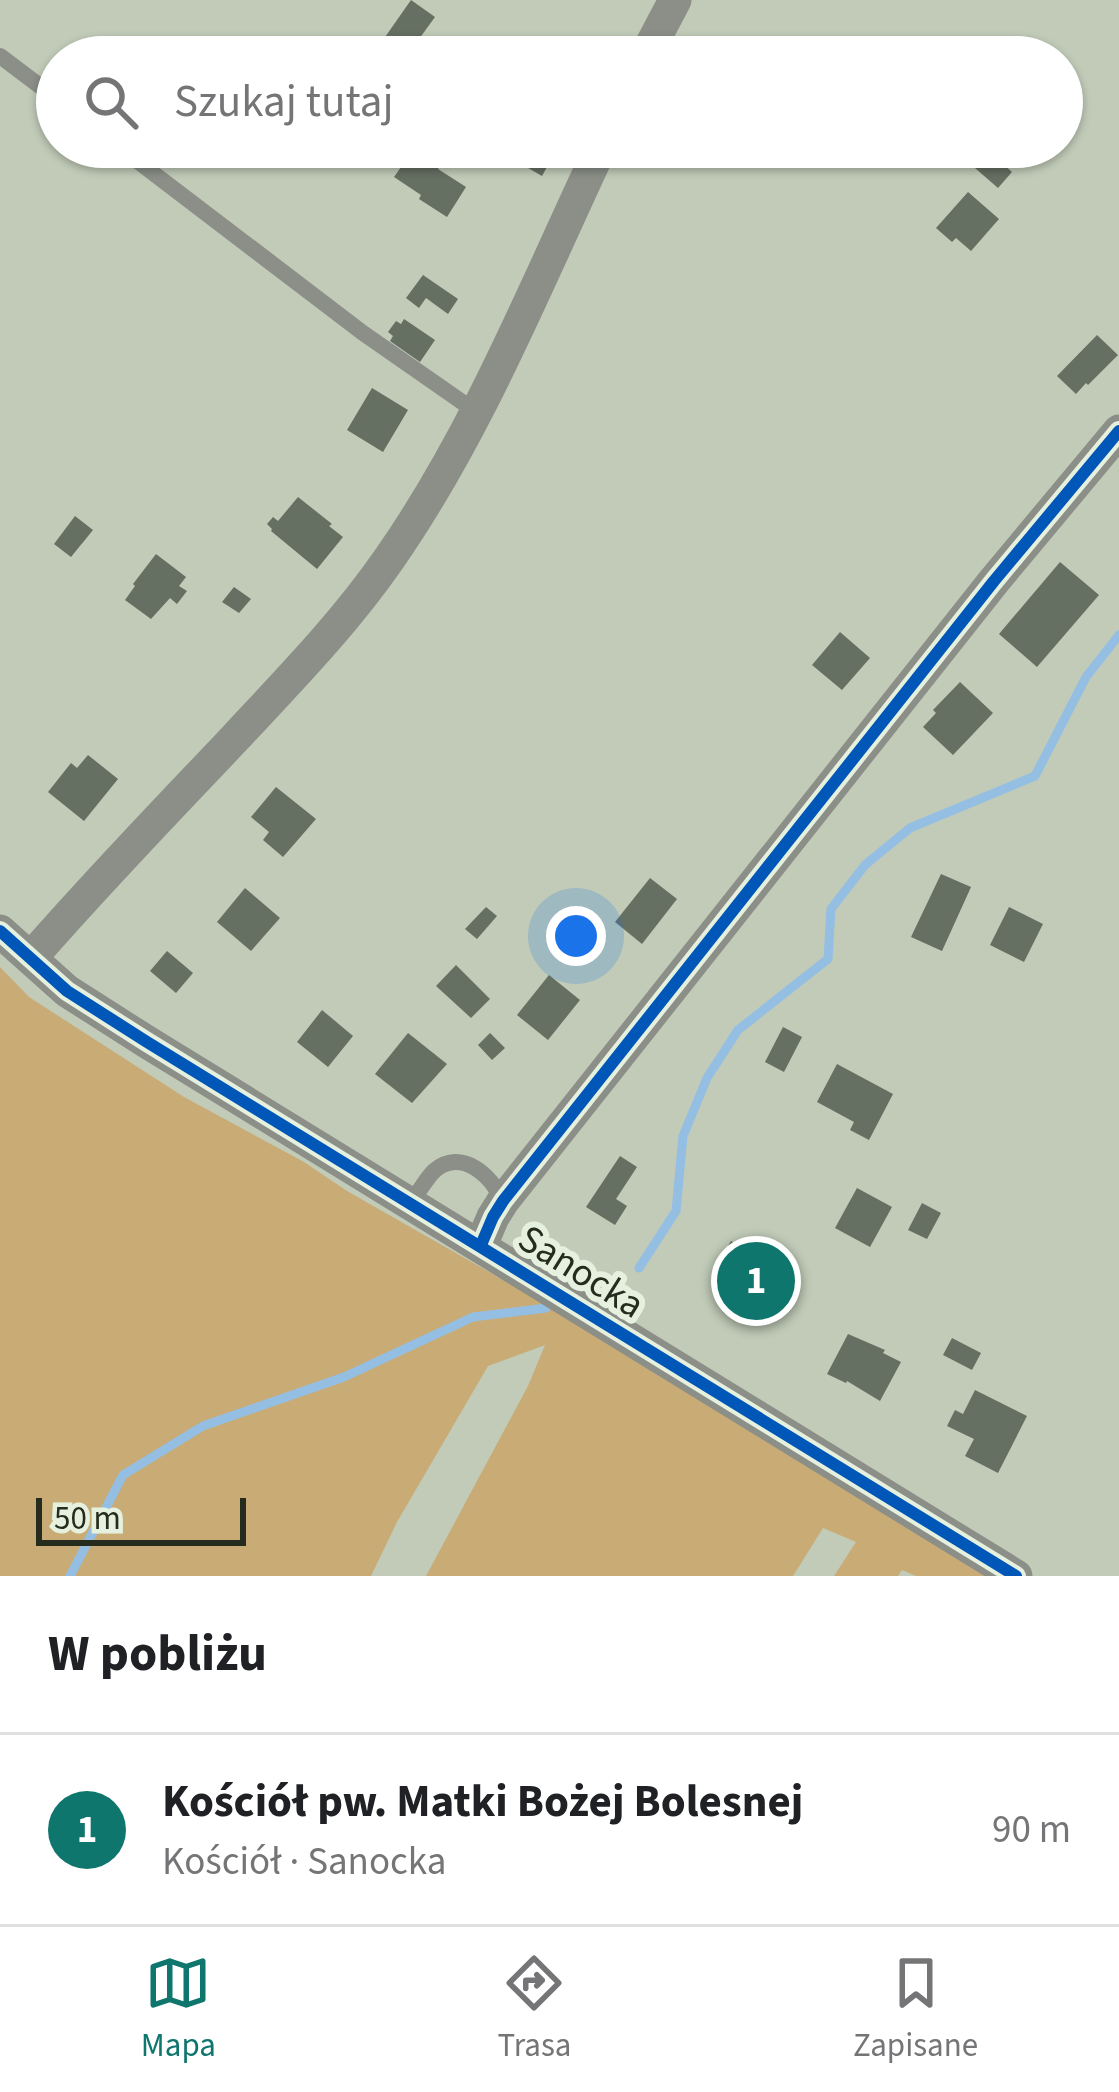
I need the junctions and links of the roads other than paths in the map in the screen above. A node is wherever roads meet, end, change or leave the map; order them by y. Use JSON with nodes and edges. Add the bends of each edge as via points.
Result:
{"nodes":[{"id":1,"x":675,"y":0,"type":"edge"},
{"id":2,"x":656,"y":36,"type":"edge"},
{"id":3,"x":0,"y":56,"type":"edge"},
{"id":4,"x":36,"y":83,"type":"edge"},
{"id":5,"x":147,"y":168,"type":"edge"},
{"id":6,"x":591,"y":168,"type":"edge"},
{"id":7,"x":475,"y":411,"type":"junction"},
{"id":8,"x":1119,"y":431,"type":"edge"},
{"id":9,"x":0,"y":931,"type":"edge"},
{"id":10,"x":31,"y":958,"type":"junction"},
{"id":11,"x":503,"y":1201,"type":"junction"},
{"id":12,"x":410,"y":1202,"type":"junction"},
{"id":13,"x":481,"y":1245,"type":"junction"},
{"id":14,"x":1016,"y":1576,"type":"edge"}],
"edges":[{"from":1,"to":2,"type":"street"},
{"from":3,"to":4,"type":"lane"},
{"from":5,"to":7,"type":"lane"},
{"from":6,"to":7,"type":"street"},
{"from":7,"to":10,"type":"street","via":[[389,559],[333,632]]},
{"from":8,"to":11,"type":"street"},
{"from":9,"to":10,"type":"street","name":"Sanocka"},
{"from":10,"to":12,"type":"street","name":"Sanocka","via":[[68,991]]},
{"from":11,"to":12,"type":"lane","via":[[483,1170],[460,1162],[437,1168]]},
{"from":11,"to":13,"type":"street"},
{"from":12,"to":13,"type":"street","name":"Sanocka"},
{"from":13,"to":14,"type":"street","name":"Sanocka"}]}
